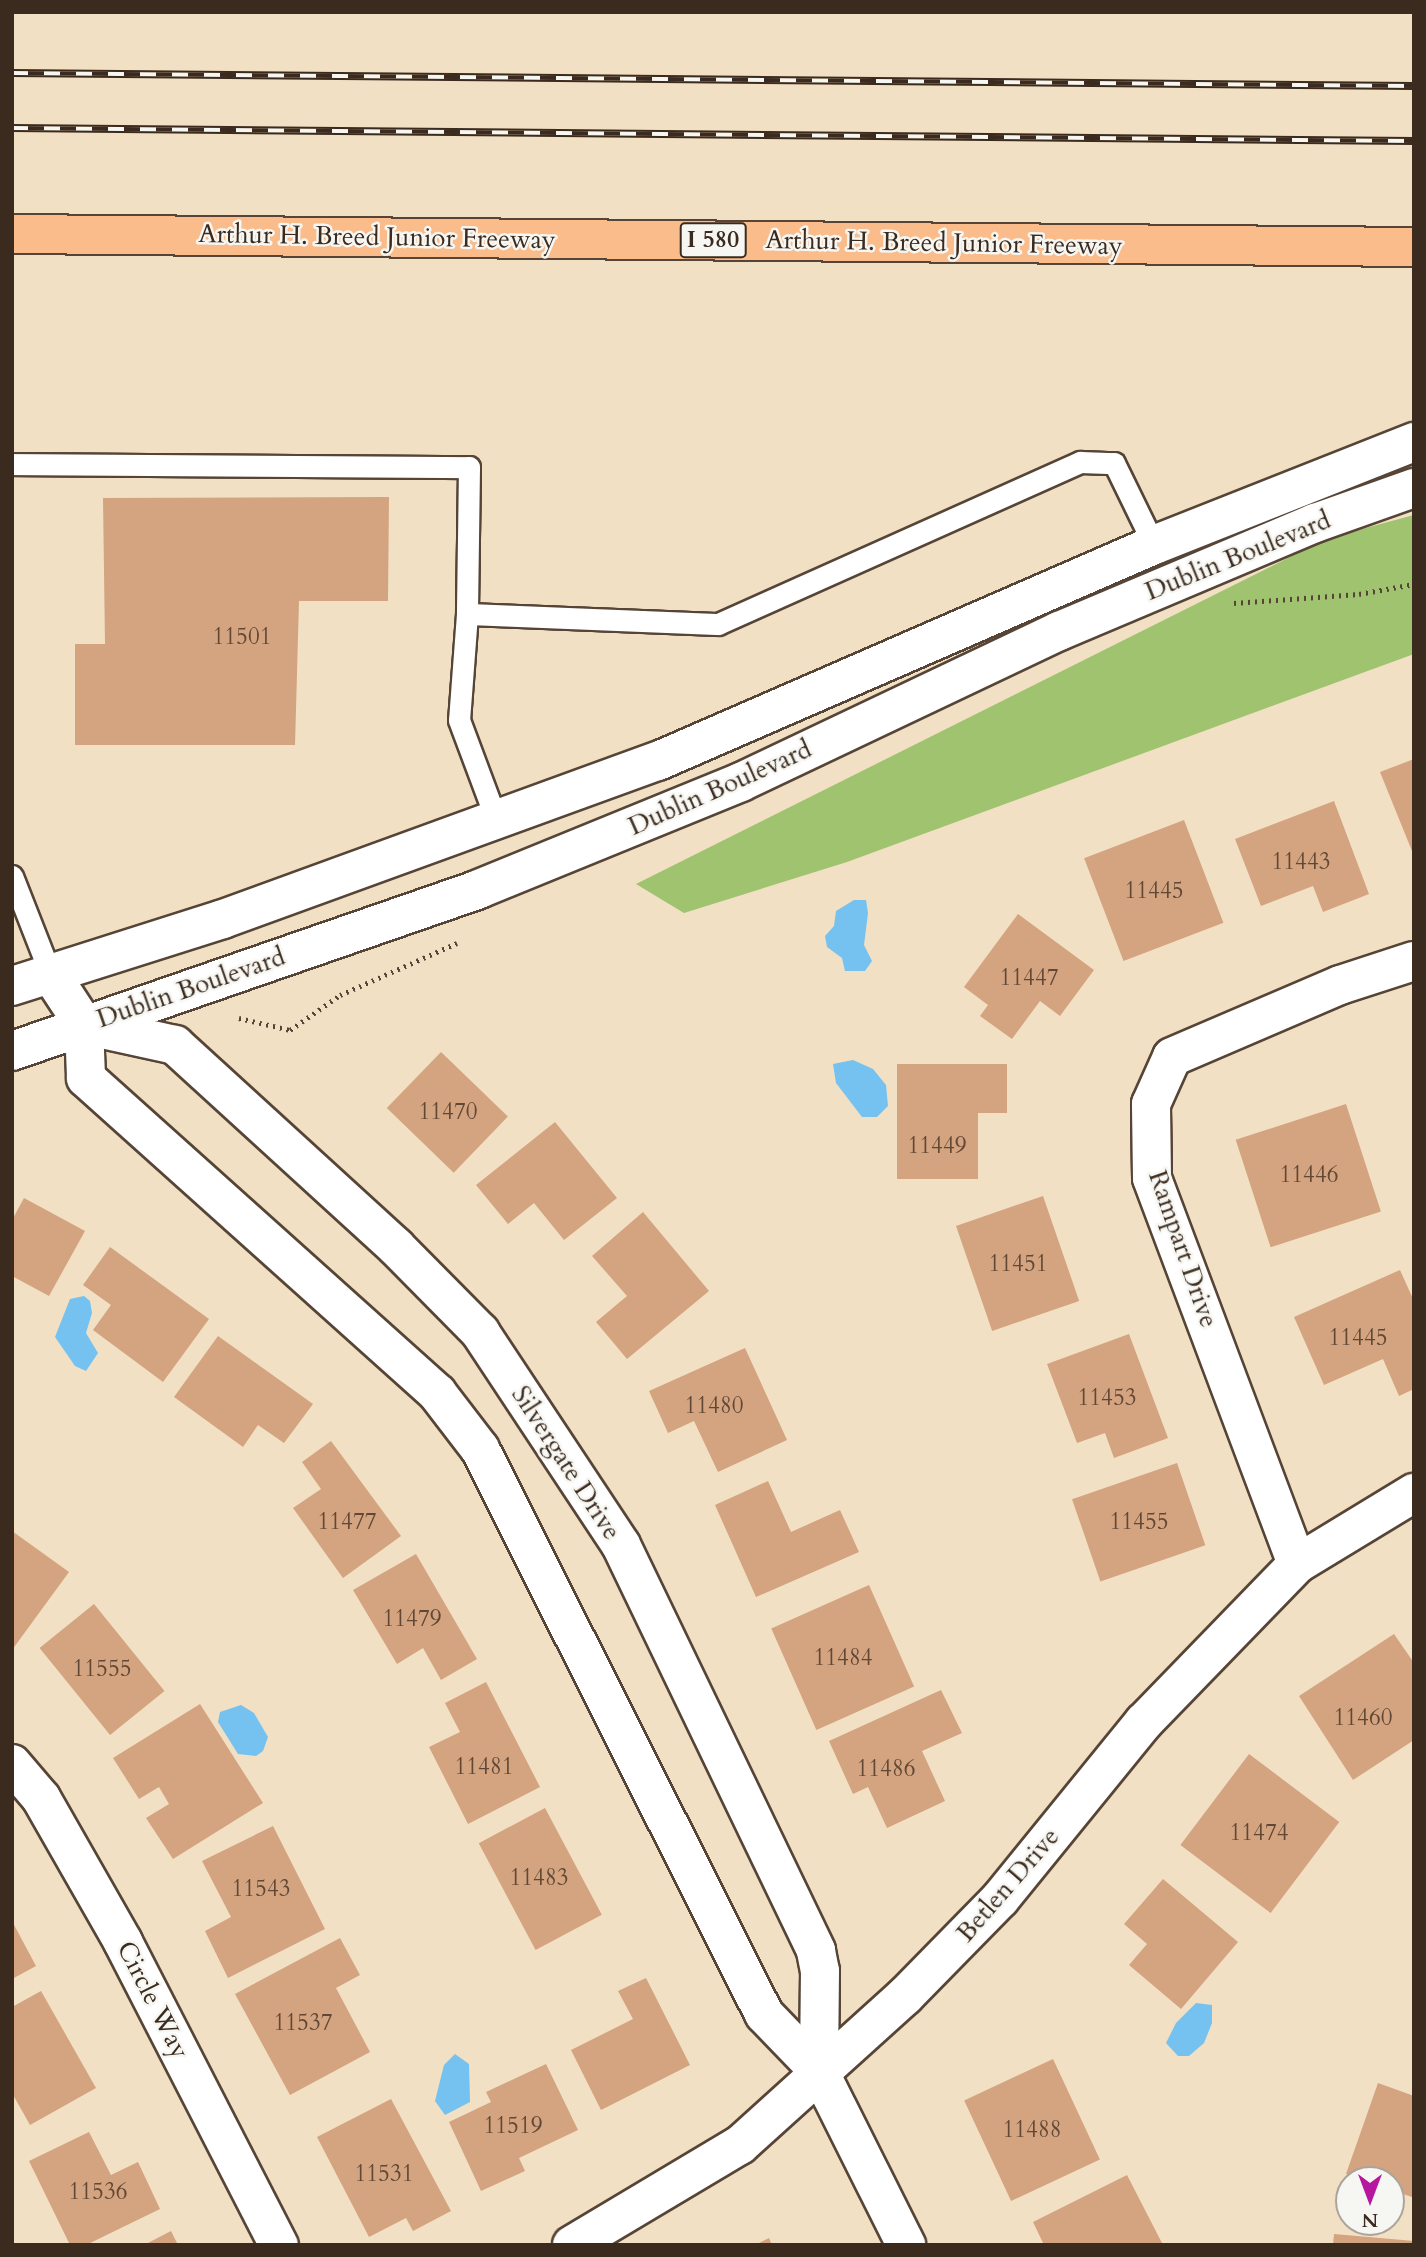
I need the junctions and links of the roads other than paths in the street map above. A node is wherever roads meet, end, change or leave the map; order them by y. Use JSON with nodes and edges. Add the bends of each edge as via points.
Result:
{"nodes":[{"id":1,"x":12,"y":234,"type":"edge"},
{"id":2,"x":1414,"y":247,"type":"edge"},
{"id":3,"x":1414,"y":442,"type":"edge"},
{"id":4,"x":12,"y":464,"type":"edge"},
{"id":5,"x":1414,"y":488,"type":"edge"},
{"id":6,"x":1154,"y":545,"type":"junction"},
{"id":7,"x":467,"y":614,"type":"junction"},
{"id":8,"x":496,"y":819,"type":"junction"},
{"id":9,"x":12,"y":876,"type":"edge"},
{"id":10,"x":1414,"y":961,"type":"edge"},
{"id":11,"x":50,"y":973,"type":"junction"},
{"id":12,"x":12,"y":986,"type":"edge"},
{"id":13,"x":84,"y":1025,"type":"junction"},
{"id":14,"x":12,"y":1051,"type":"edge"},
{"id":15,"x":1414,"y":1493,"type":"edge"},
{"id":16,"x":1297,"y":1564,"type":"junction"},
{"id":17,"x":12,"y":1765,"type":"edge"},
{"id":18,"x":819,"y":2071,"type":"junction"},
{"id":19,"x":279,"y":2245,"type":"edge"},
{"id":20,"x":572,"y":2245,"type":"edge"},
{"id":21,"x":906,"y":2245,"type":"edge"}],
"edges":[{"from":1,"to":2,"type":"highway","name":"Arthur H. Breed Junior Freeway","number":"I 580"},
{"from":3,"to":6,"type":"street","name":"Dublin Boulevard"},
{"from":4,"to":7,"type":"lane","via":[[469,467]]},
{"from":5,"to":13,"type":"street","name":"Dublin Boulevard","via":[[1315,523],[1059,631],[741,782],[479,889]]},
{"from":6,"to":7,"type":"lane","via":[[1114,463],[1080,463],[718,624]]},
{"from":6,"to":8,"type":"street","name":"Dublin Boulevard","via":[[658,761]]},
{"from":7,"to":8,"type":"lane","via":[[459,720]]},
{"from":8,"to":11,"type":"street","name":"Dublin Boulevard","via":[[223,919]]},
{"from":9,"to":11,"type":"lane"},
{"from":10,"to":16,"type":"street","name":"Rampart Drive","via":[[1340,985],[1172,1057],[1151,1104],[1152,1178]]},
{"from":11,"to":12,"type":"street","name":"Dublin Boulevard"},
{"from":11,"to":13,"type":"street"},
{"from":13,"to":14,"type":"street","name":"Dublin Boulevard"},
{"from":13,"to":18,"type":"street","name":"Silvergate Drive","via":[[86,1078],[437,1393],[480,1449],[764,2014]]},
{"from":13,"to":18,"type":"street","name":"Silvergate Drive","via":[[176,1045],[396,1247],[480,1332],[621,1545],[816,1951]]},
{"from":15,"to":16,"type":"street","name":"Betlen Drive"},
{"from":16,"to":18,"type":"street","name":"Betlen Drive","via":[[1144,1723],[1000,1899],[905,1996]]},
{"from":17,"to":19,"type":"street","name":"Circle Way","via":[[41,1798],[123,1942]]},
{"from":18,"to":20,"type":"street","name":"Betlen Drive","via":[[740,2145]]},
{"from":18,"to":21,"type":"street","name":"Silvergate Drive"}]}
